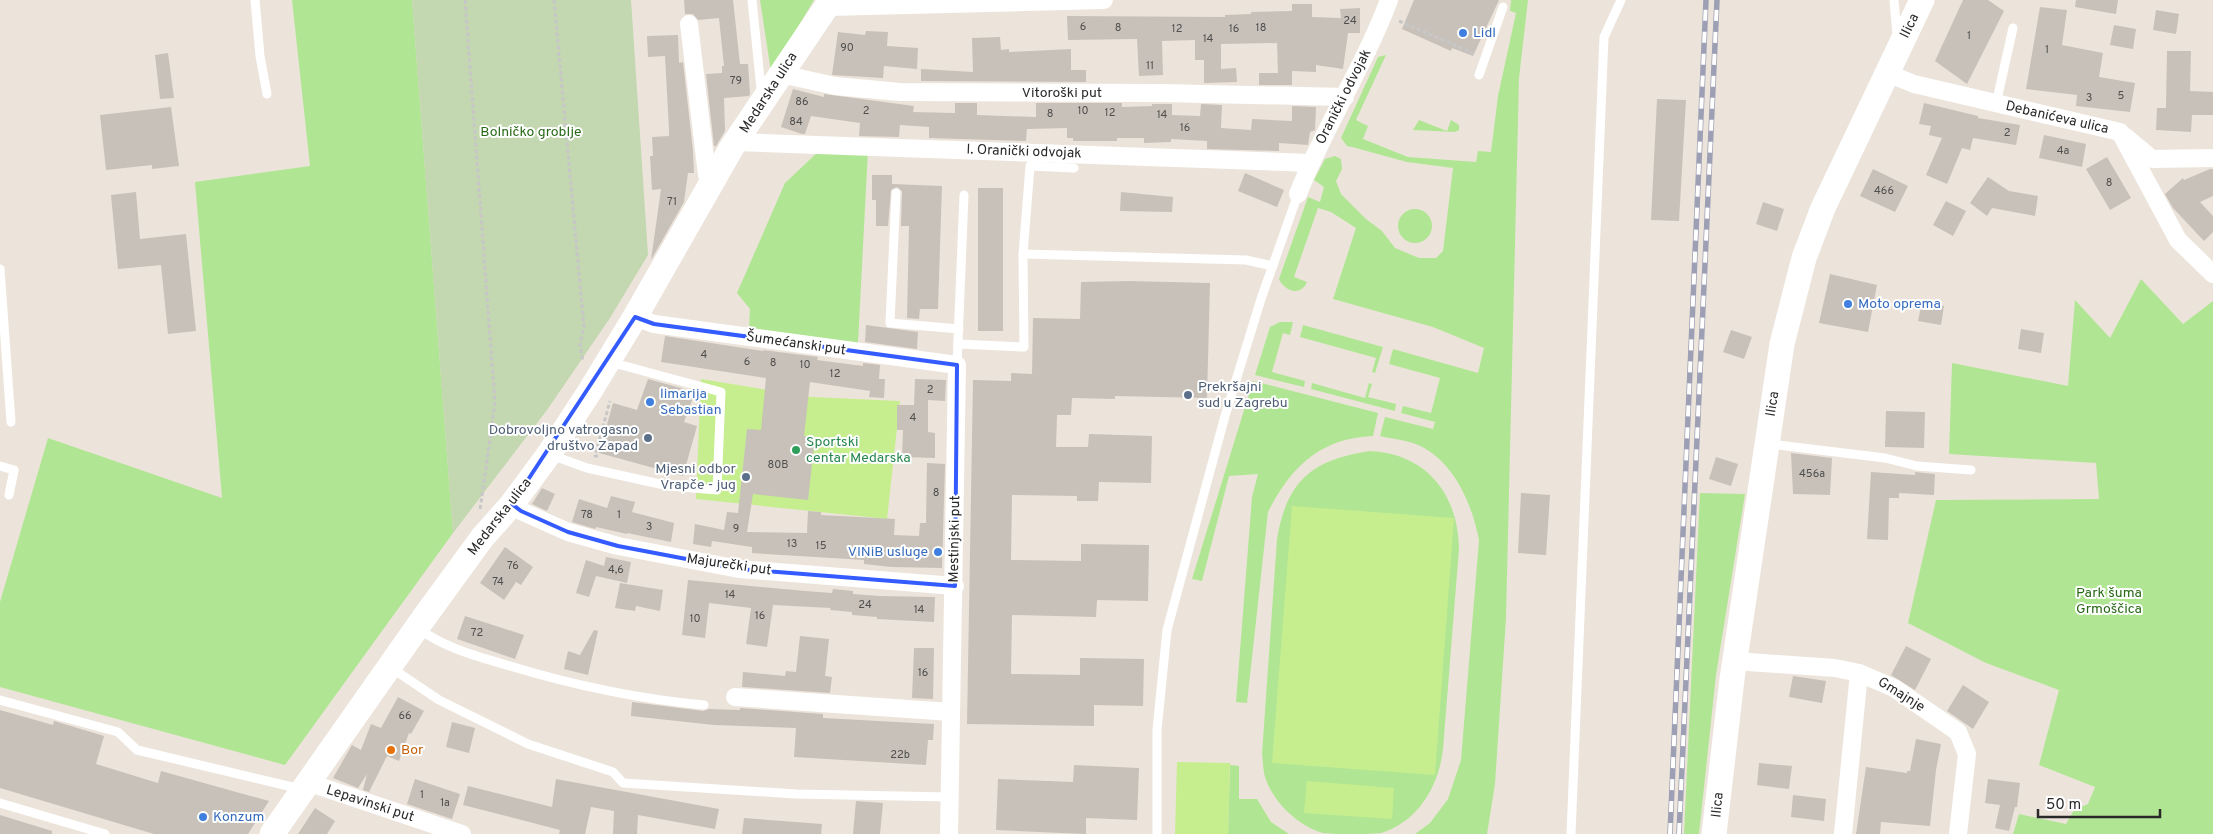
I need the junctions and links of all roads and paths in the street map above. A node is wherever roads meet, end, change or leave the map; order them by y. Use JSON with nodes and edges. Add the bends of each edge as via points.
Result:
{"nodes":[{"id":1,"x":255,"y":0,"type":"edge"},
{"id":2,"x":465,"y":0,"type":"edge"},
{"id":3,"x":554,"y":0,"type":"edge"},
{"id":4,"x":752,"y":0,"type":"edge"},
{"id":5,"x":1104,"y":0,"type":"edge"},
{"id":6,"x":1389,"y":0,"type":"edge"},
{"id":7,"x":1621,"y":0,"type":"edge"},
{"id":8,"x":1894,"y":0,"type":"edge"},
{"id":9,"x":1922,"y":0,"type":"edge"},
{"id":10,"x":829,"y":3,"type":"edge"},
{"id":11,"x":1503,"y":7,"type":"dead end"},
{"id":12,"x":1399,"y":20,"type":"dead end"},
{"id":13,"x":689,"y":24,"type":"dead end"},
{"id":14,"x":2013,"y":28,"type":"dead end"},
{"id":15,"x":1899,"y":49,"type":"junction"},
{"id":16,"x":1472,"y":53,"type":"dead end"},
{"id":17,"x":1887,"y":73,"type":"junction"},
{"id":18,"x":1479,"y":75,"type":"dead end"},
{"id":19,"x":774,"y":84,"type":"junction"},
{"id":20,"x":267,"y":94,"type":"dead end"},
{"id":21,"x":1345,"y":97,"type":"junction"},
{"id":22,"x":1996,"y":104,"type":"junction"},
{"id":23,"x":2120,"y":132,"type":"junction"},
{"id":24,"x":737,"y":142,"type":"junction"},
{"id":25,"x":2213,"y":158,"type":"edge"},
{"id":26,"x":1310,"y":163,"type":"junction"},
{"id":27,"x":1074,"y":168,"type":"dead end"},
{"id":28,"x":711,"y":187,"type":"junction"},
{"id":29,"x":896,"y":193,"type":"dead end"},
{"id":30,"x":1298,"y":194,"type":"joint"},
{"id":31,"x":964,"y":195,"type":"dead end"},
{"id":32,"x":1023,"y":254,"type":"junction"},
{"id":33,"x":1273,"y":266,"type":"junction"},
{"id":34,"x":0,"y":269,"type":"edge"},
{"id":35,"x":2213,"y":274,"type":"edge"},
{"id":36,"x":635,"y":318,"type":"junction"},
{"id":37,"x":959,"y":329,"type":"junction"},
{"id":38,"x":958,"y":344,"type":"junction"},
{"id":39,"x":958,"y":365,"type":"junction"},
{"id":40,"x":603,"y":370,"type":"junction"},
{"id":41,"x":610,"y":401,"type":"dead end"},
{"id":42,"x":11,"y":422,"type":"dead end"},
{"id":43,"x":585,"y":443,"type":"dead end"},
{"id":44,"x":1767,"y":444,"type":"junction"},
{"id":45,"x":598,"y":447,"type":"junction"},
{"id":46,"x":549,"y":454,"type":"junction"},
{"id":47,"x":604,"y":458,"type":"dead end"},
{"id":48,"x":0,"y":466,"type":"edge"},
{"id":49,"x":1971,"y":470,"type":"dead end"},
{"id":50,"x":9,"y":495,"type":"dead end"},
{"id":51,"x":512,"y":504,"type":"junction"},
{"id":52,"x":482,"y":538,"type":"junction"},
{"id":53,"x":955,"y":586,"type":"junction"},
{"id":54,"x":417,"y":627,"type":"junction"},
{"id":55,"x":1734,"y":661,"type":"junction"},
{"id":56,"x":389,"y":666,"type":"junction"},
{"id":57,"x":1858,"y":673,"type":"junction"},
{"id":58,"x":735,"y":697,"type":"dead end"},
{"id":59,"x":0,"y":700,"type":"edge"},
{"id":60,"x":704,"y":705,"type":"dead end"},
{"id":61,"x":951,"y":712,"type":"junction"},
{"id":62,"x":304,"y":786,"type":"junction"},
{"id":63,"x":950,"y":797,"type":"junction"},
{"id":64,"x":0,"y":803,"type":"edge"},
{"id":65,"x":105,"y":834,"type":"edge"},
{"id":66,"x":272,"y":834,"type":"edge"},
{"id":67,"x":462,"y":834,"type":"edge"},
{"id":68,"x":949,"y":834,"type":"edge"},
{"id":69,"x":1157,"y":834,"type":"edge"},
{"id":70,"x":1571,"y":834,"type":"edge"},
{"id":71,"x":1714,"y":834,"type":"edge"},
{"id":72,"x":1843,"y":834,"type":"edge"},
{"id":73,"x":1958,"y":834,"type":"edge"}],
"edges":[{"from":1,"to":20,"type":"lane"},
{"from":2,"to":52,"type":"path","via":[[495,403],[477,533]]},
{"from":3,"to":40,"type":"path","via":[[584,327],[581,355],[585,366]]},
{"from":4,"to":19,"type":"lane","via":[[761,90]]},
{"from":5,"to":10,"type":"street"},
{"from":6,"to":21,"type":"street","name":"Oranički odvojak"},
{"from":7,"to":70,"type":"lane","via":[[1604,36]]},
{"from":8,"to":15,"type":"lane"},
{"from":9,"to":15,"type":"street","name":"Ilica"},
{"from":10,"to":19,"type":"street","name":"Medarska ulica"},
{"from":11,"to":18,"type":"lane"},
{"from":12,"to":16,"type":"path"},
{"from":13,"to":28,"type":"street"},
{"from":14,"to":22,"type":"lane"},
{"from":15,"to":17,"type":"street","name":"Ilica"},
{"from":17,"to":22,"type":"street","name":"Debanićeva ulica","via":[[1914,84]]},
{"from":17,"to":44,"type":"street","name":"Ilica","via":[[1846,157],[1804,258],[1782,344]]},
{"from":19,"to":21,"type":"street","name":"Vitoroški put","via":[[900,92]]},
{"from":19,"to":24,"type":"street","name":"Medarska ulica"},
{"from":21,"to":26,"type":"street","name":"Oranički odvojak"},
{"from":22,"to":23,"type":"street","name":"Debanićeva ulica"},
{"from":23,"to":25,"type":"street","via":[[2152,158]]},
{"from":23,"to":35,"type":"street","name":"Debanićeva ulica","via":[[2178,240]]},
{"from":24,"to":26,"type":"street","name":"I. Oranički odvojak"},
{"from":24,"to":28,"type":"street","name":"Medarska ulica"},
{"from":26,"to":30,"type":"street","name":"Oranički odvojak"},
{"from":27,"to":32,"type":"lane","via":[[1030,166]]},
{"from":28,"to":36,"type":"street","name":"Medarska ulica"},
{"from":29,"to":37,"type":"lane","via":[[890,323]]},
{"from":30,"to":33,"type":"lane"},
{"from":31,"to":37,"type":"lane"},
{"from":32,"to":33,"type":"lane","via":[[1246,260]]},
{"from":32,"to":38,"type":"lane","via":[[1024,347]]},
{"from":33,"to":69,"type":"lane","via":[[1225,416],[1167,630],[1157,730]]},
{"from":34,"to":42,"type":"lane"},
{"from":36,"to":39,"type":"street","name":"Šumećanski put","via":[[654,324]]},
{"from":36,"to":40,"type":"street","name":"Medarska ulica"},
{"from":37,"to":38,"type":"lane"},
{"from":38,"to":39,"type":"lane"},
{"from":39,"to":53,"type":"street","name":"Mestinjski put"},
{"from":40,"to":46,"type":"street","name":"Medarska ulica"},
{"from":40,"to":46,"type":"lane","via":[[721,392],[717,490],[669,486],[587,468]]},
{"from":41,"to":45,"type":"path"},
{"from":43,"to":45,"type":"path"},
{"from":44,"to":49,"type":"lane","via":[[1885,458],[1917,466]]},
{"from":44,"to":55,"type":"street","name":"Ilica"},
{"from":45,"to":47,"type":"path","via":[[596,456]]},
{"from":46,"to":51,"type":"street","name":"Medarska ulica"},
{"from":48,"to":50,"type":"lane","via":[[14,470]]},
{"from":51,"to":52,"type":"street","name":"Medarska ulica"},
{"from":51,"to":53,"type":"street","name":"Majurečki put","via":[[568,532],[618,546],[739,569]]},
{"from":52,"to":54,"type":"street","name":"Medarska ulica"},
{"from":53,"to":61,"type":"street","name":"Mestinjski put"},
{"from":54,"to":56,"type":"street","name":"Medarska ulica"},
{"from":54,"to":60,"type":"lane","via":[[452,649],[542,676],[659,701]]},
{"from":55,"to":57,"type":"street","name":"Gmajnje","via":[[1835,668]]},
{"from":55,"to":71,"type":"street","name":"Ilica"},
{"from":56,"to":62,"type":"street","name":"Medarska ulica"},
{"from":56,"to":63,"type":"lane","via":[[439,700],[528,744],[613,772],[623,784],[796,794]]},
{"from":57,"to":72,"type":"street"},
{"from":57,"to":73,"type":"street","name":"Gmajnje","via":[[1894,688],[1958,732],[1967,754]]},
{"from":58,"to":61,"type":"street"},
{"from":59,"to":62,"type":"lane","via":[[118,732],[137,750]]},
{"from":61,"to":63,"type":"street","name":"Mestinjski put"},
{"from":62,"to":66,"type":"street","name":"Medarska ulica"},
{"from":62,"to":67,"type":"street","name":"Lepavinski put"},
{"from":63,"to":68,"type":"street","name":"Mestinjski put"},
{"from":64,"to":65,"type":"lane"}]}
